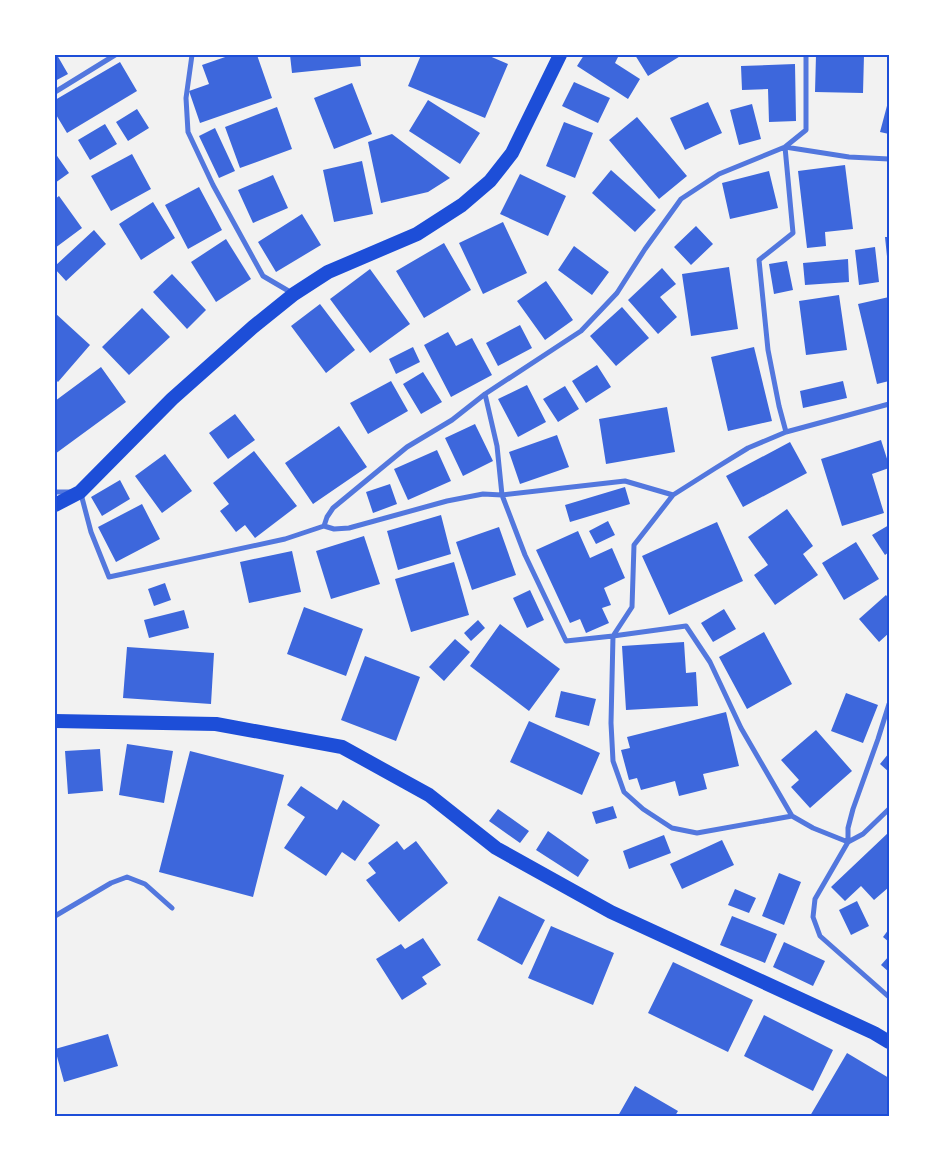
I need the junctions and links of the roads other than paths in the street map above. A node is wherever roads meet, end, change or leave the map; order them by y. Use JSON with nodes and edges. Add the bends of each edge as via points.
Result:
{"nodes":[{"id":1,"x":115,"y":55,"type":"edge"},
{"id":2,"x":192,"y":55,"type":"edge"},
{"id":3,"x":560,"y":55,"type":"edge"},
{"id":4,"x":806,"y":55,"type":"edge"},
{"id":5,"x":55,"y":92,"type":"edge"},
{"id":6,"x":785,"y":147,"type":"junction"},
{"id":7,"x":889,"y":159,"type":"edge"},
{"id":8,"x":294,"y":294,"type":"junction"},
{"id":9,"x":485,"y":394,"type":"junction"},
{"id":10,"x":889,"y":404,"type":"edge"},
{"id":11,"x":786,"y":432,"type":"junction"},
{"id":12,"x":55,"y":492,"type":"edge"},
{"id":13,"x":80,"y":492,"type":"junction"},
{"id":14,"x":502,"y":495,"type":"junction"},
{"id":15,"x":673,"y":495,"type":"junction"},
{"id":16,"x":55,"y":506,"type":"edge"},
{"id":17,"x":324,"y":526,"type":"junction"},
{"id":18,"x":613,"y":636,"type":"junction"},
{"id":19,"x":889,"y":704,"type":"edge"},
{"id":20,"x":55,"y":721,"type":"edge"},
{"id":21,"x":889,"y":809,"type":"edge"},
{"id":22,"x":792,"y":816,"type":"junction"},
{"id":23,"x":848,"y":842,"type":"junction"},
{"id":24,"x":172,"y":908,"type":"dead end"},
{"id":25,"x":55,"y":916,"type":"edge"},
{"id":26,"x":889,"y":997,"type":"edge"},
{"id":27,"x":889,"y":1042,"type":"edge"}],
"edges":[{"from":1,"to":5,"type":"street"},
{"from":2,"to":8,"type":"street","via":[[186,98],[188,132],[263,276]]},
{"from":3,"to":8,"type":"highway","via":[[512,153],[490,181],[462,205],[417,234],[328,272]]},
{"from":4,"to":6,"type":"street","via":[[806,130]]},
{"from":6,"to":7,"type":"street","via":[[849,157]]},
{"from":6,"to":9,"type":"street","via":[[719,174],[681,199],[617,293],[581,331]]},
{"from":6,"to":11,"type":"street","via":[[793,233],[759,260],[768,350]]},
{"from":8,"to":13,"type":"highway","via":[[172,399]]},
{"from":9,"to":14,"type":"street","via":[[497,446]]},
{"from":9,"to":17,"type":"street","via":[[452,420],[407,447],[333,508]]},
{"from":10,"to":11,"type":"street"},
{"from":11,"to":15,"type":"street","via":[[748,448]]},
{"from":12,"to":13,"type":"street"},
{"from":13,"to":16,"type":"highway"},
{"from":13,"to":17,"type":"street","via":[[91,532],[109,577],[285,539]]},
{"from":14,"to":15,"type":"street","via":[[625,481]]},
{"from":14,"to":17,"type":"street","via":[[483,494],[447,501],[341,529]]},
{"from":14,"to":18,"type":"street","via":[[525,554],[566,641]]},
{"from":15,"to":18,"type":"street","via":[[634,545],[632,607]]},
{"from":18,"to":22,"type":"street","via":[[686,626],[710,662],[741,728]]},
{"from":18,"to":22,"type":"street","via":[[613,761],[624,792],[672,828],[698,833]]},
{"from":19,"to":23,"type":"street","via":[[853,809]]},
{"from":20,"to":27,"type":"highway","via":[[216,724],[342,747],[429,795],[496,848],[611,912],[874,1032]]},
{"from":21,"to":23,"type":"street","via":[[863,834]]},
{"from":22,"to":23,"type":"street"},
{"from":23,"to":26,"type":"street","via":[[815,899],[813,917],[820,936]]},
{"from":24,"to":25,"type":"street","via":[[145,884],[127,877]]}]}
